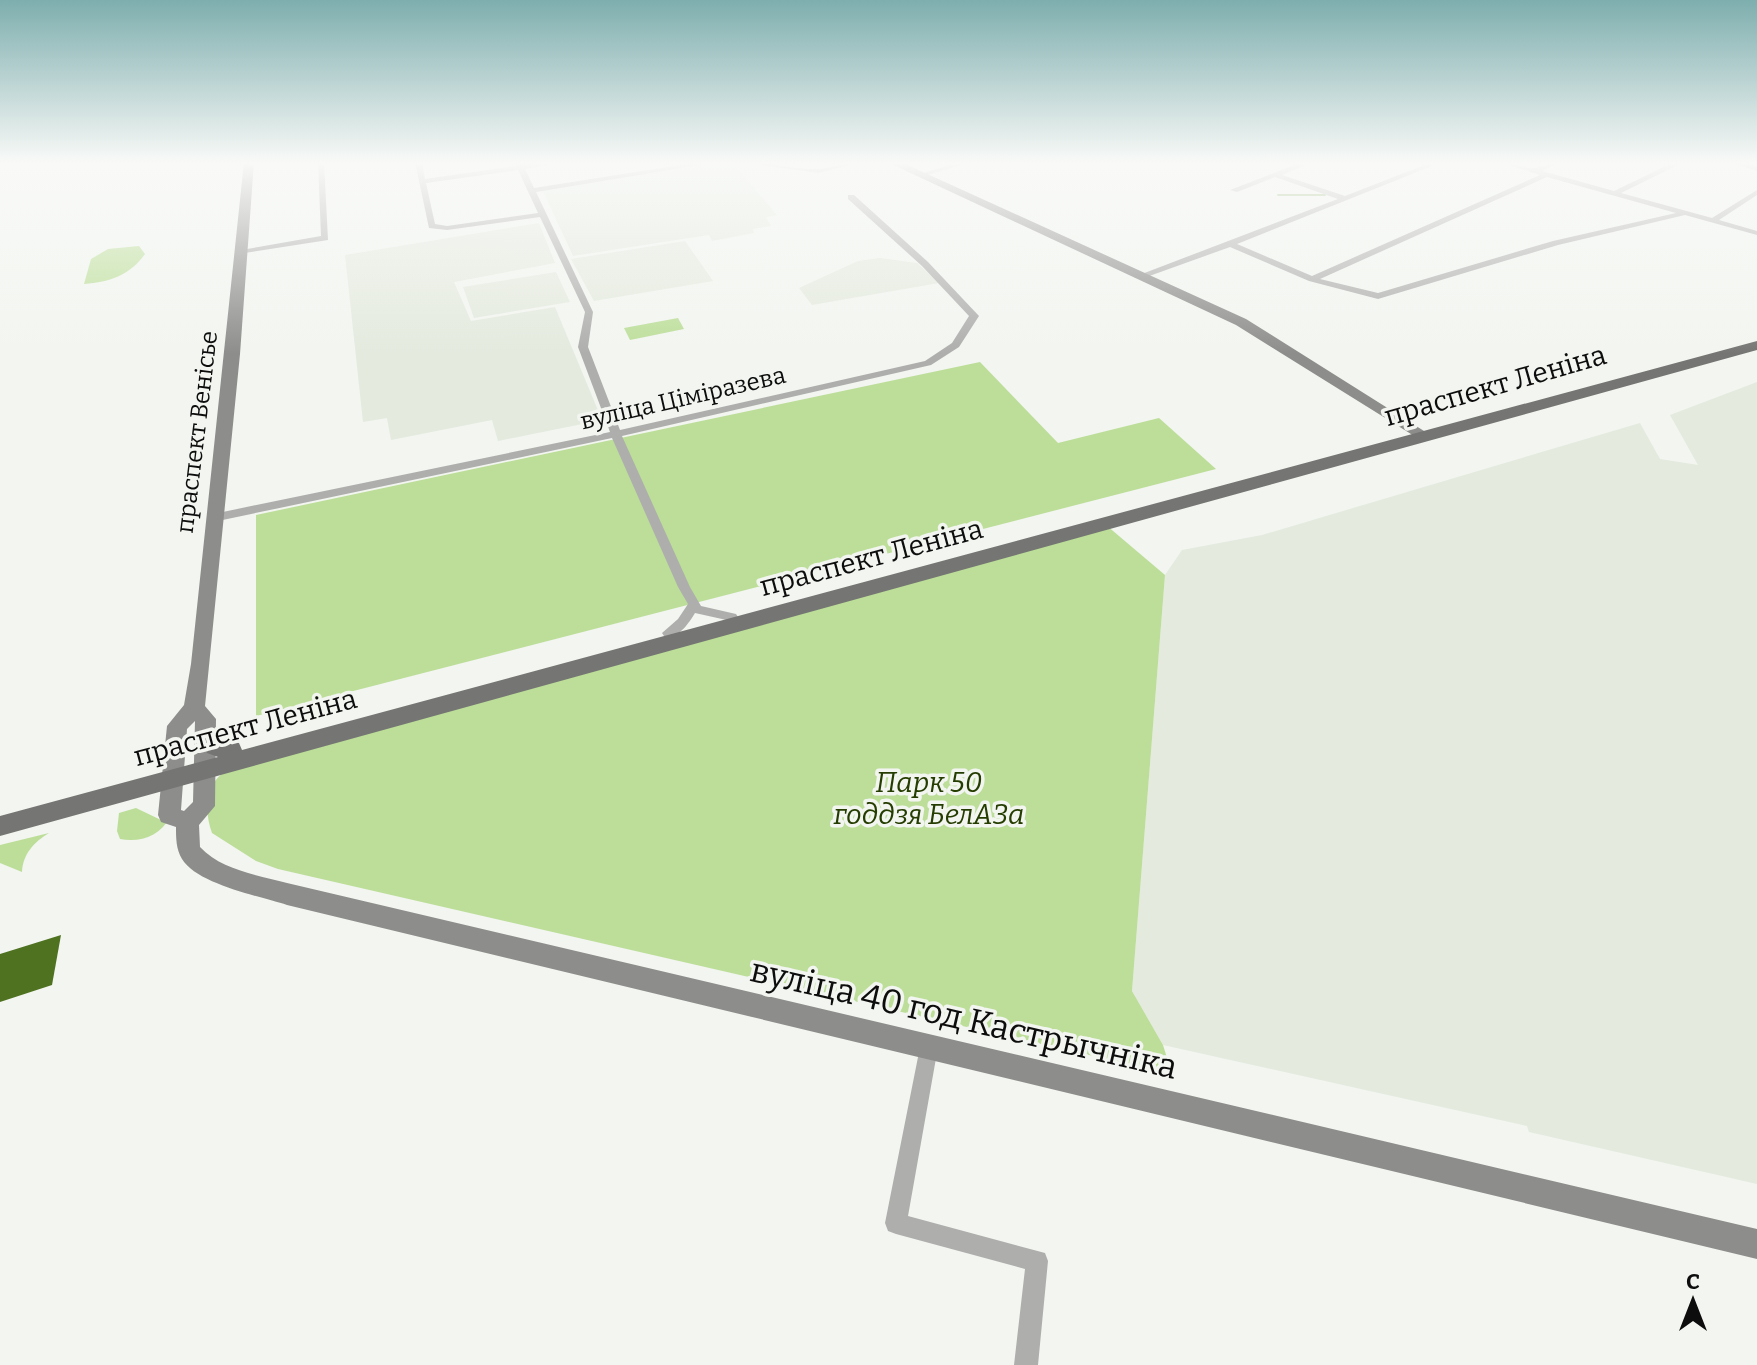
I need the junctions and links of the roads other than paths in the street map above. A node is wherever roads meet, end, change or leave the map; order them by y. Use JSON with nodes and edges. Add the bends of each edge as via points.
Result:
{"nodes":[{"id":1,"x":243,"y":226,"type":"edge"},
{"id":2,"x":324,"y":226,"type":"edge"},
{"id":3,"x":432,"y":226,"type":"edge"},
{"id":4,"x":455,"y":226,"type":"edge"},
{"id":5,"x":549,"y":226,"type":"edge"},
{"id":6,"x":883,"y":226,"type":"edge"},
{"id":7,"x":1029,"y":226,"type":"edge"},
{"id":8,"x":1277,"y":226,"type":"edge"},
{"id":9,"x":1431,"y":226,"type":"edge"},
{"id":10,"x":1630,"y":226,"type":"edge"},
{"id":11,"x":1730,"y":226,"type":"edge"},
{"id":12,"x":1757,"y":233,"type":"edge"},
{"id":13,"x":1230,"y":244,"type":"junction"},
{"id":14,"x":241,"y":252,"type":"junction"},
{"id":15,"x":1138,"y":277,"type":"junction"},
{"id":16,"x":1312,"y":279,"type":"junction"},
{"id":17,"x":1757,"y":338,"type":"edge"},
{"id":18,"x":1757,"y":345,"type":"edge"},
{"id":19,"x":616,"y":434,"type":"junction"},
{"id":20,"x":1413,"y":435,"type":"junction"},
{"id":21,"x":213,"y":518,"type":"junction"},
{"id":22,"x":693,"y":606,"type":"junction"},
{"id":23,"x":731,"y":617,"type":"junction"},
{"id":24,"x":669,"y":633,"type":"junction"},
{"id":25,"x":194,"y":708,"type":"junction"},
{"id":26,"x":206,"y":754,"type":"junction"},
{"id":27,"x":173,"y":771,"type":"junction"},
{"id":28,"x":0,"y":812,"type":"edge"},
{"id":29,"x":187,"y":822,"type":"junction"},
{"id":30,"x":0,"y":826,"type":"edge"},
{"id":31,"x":929,"y":1047,"type":"junction"},
{"id":32,"x":1757,"y":1244,"type":"edge"},
{"id":33,"x":1026,"y":1365,"type":"edge"}],
"edges":[{"from":1,"to":14,"type":"street","name":"праспект Венісье"},
{"from":2,"to":14,"type":"street","via":[[325,238]]},
{"from":3,"to":4,"type":"street"},
{"from":5,"to":19,"type":"street","via":[[589,312],[583,347]]},
{"from":6,"to":19,"type":"street","name":"вуліца Ціміразева","via":[[974,316],[956,345],[928,363]]},
{"from":7,"to":15,"type":"street"},
{"from":8,"to":13,"type":"street"},
{"from":9,"to":16,"type":"street"},
{"from":10,"to":16,"type":"street","via":[[1378,296]]},
{"from":11,"to":12,"type":"street"},
{"from":13,"to":15,"type":"street"},
{"from":13,"to":16,"type":"street"},
{"from":14,"to":21,"type":"street","name":"праспект Венісье"},
{"from":15,"to":20,"type":"street","via":[[1260,332]]},
{"from":17,"to":20,"type":"main road","name":"праспект Леніна"},
{"from":18,"to":20,"type":"main road","name":"праспект Леніна"},
{"from":19,"to":21,"type":"street","name":"вуліца Ціміразева"},
{"from":19,"to":22,"type":"street"},
{"from":20,"to":23,"type":"main road","name":"праспект Леніна"},
{"from":20,"to":26,"type":"main road","name":"праспект Леніна"},
{"from":21,"to":25,"type":"street","name":"праспект Венісье"},
{"from":22,"to":23,"type":"street"},
{"from":22,"to":24,"type":"street"},
{"from":23,"to":24,"type":"main road","name":"праспект Леніна"},
{"from":24,"to":26,"type":"main road","name":"праспект Леніна"},
{"from":25,"to":26,"type":"street","name":"праспект Венісье","via":[[206,719]]},
{"from":25,"to":27,"type":"street","name":"праспект Венісье","via":[[177,726]]},
{"from":26,"to":27,"type":"main road","name":"праспект Леніна"},
{"from":26,"to":29,"type":"street","via":[[204,806]]},
{"from":27,"to":28,"type":"main road","name":"праспект Леніна"},
{"from":27,"to":29,"type":"street","name":"вуліца 40 год Кастрычніка","via":[[169,815]]},
{"from":27,"to":30,"type":"main road","name":"праспект Леніна"},
{"from":29,"to":31,"type":"street","name":"вуліца 40 год Кастрычніка","via":[[189,851],[195,859],[287,894]]},
{"from":31,"to":32,"type":"street","name":"вуліца 40 год Кастрычніка"},
{"from":31,"to":33,"type":"street","via":[[896,1223],[1037,1261]]}]}
